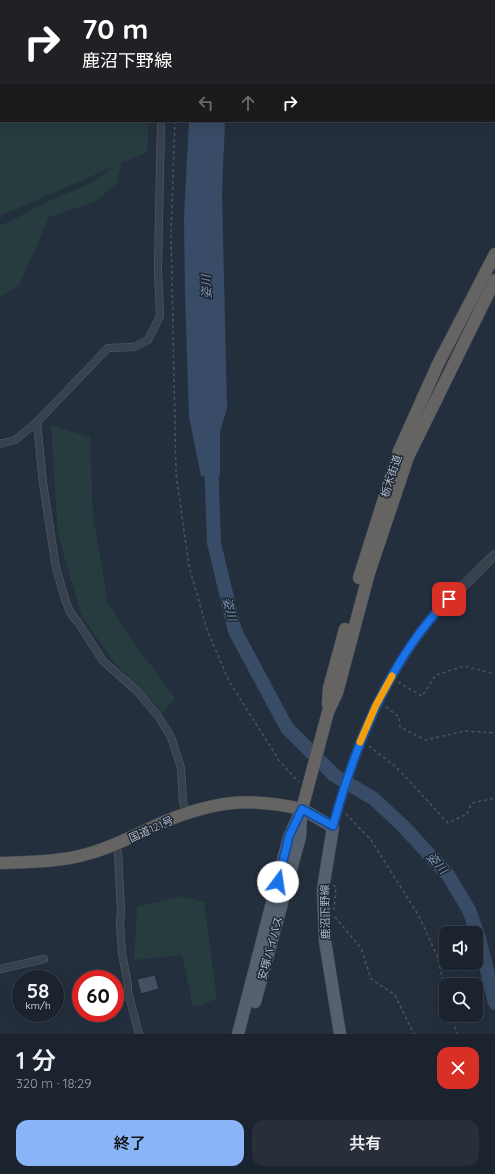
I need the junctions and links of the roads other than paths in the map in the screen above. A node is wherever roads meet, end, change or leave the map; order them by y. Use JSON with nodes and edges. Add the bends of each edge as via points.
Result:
{"nodes":[{"id":1,"x":161,"y":122,"type":"edge"},
{"id":2,"x":495,"y":254,"type":"edge"},
{"id":3,"x":495,"y":280,"type":"edge"},
{"id":4,"x":37,"y":422,"type":"junction"},
{"id":5,"x":0,"y":444,"type":"edge"},
{"id":6,"x":495,"y":556,"type":"edge"},
{"id":7,"x":328,"y":712,"type":"junction"},
{"id":8,"x":302,"y":809,"type":"junction"},
{"id":9,"x":186,"y":813,"type":"junction"},
{"id":10,"x":333,"y":826,"type":"junction"},
{"id":11,"x":113,"y":846,"type":"junction"},
{"id":12,"x":0,"y":863,"type":"edge"},
{"id":13,"x":44,"y":959,"type":"dead end"},
{"id":14,"x":0,"y":969,"type":"edge"},
{"id":15,"x":140,"y":1034,"type":"edge"},
{"id":16,"x":238,"y":1034,"type":"edge"},
{"id":17,"x":246,"y":1034,"type":"edge"},
{"id":18,"x":340,"y":1034,"type":"edge"}],
"edges":[{"from":1,"to":4,"type":"street","via":[[158,269],[160,316],[148,340],[134,347],[108,348]]},
{"from":2,"to":7,"type":"highway","name":"栃木街道","via":[[438,364],[399,451],[365,556],[329,688]]},
{"from":3,"to":7,"type":"highway","name":"栃木街道","via":[[408,457],[369,573],[337,693]]},
{"from":4,"to":5,"type":"street","via":[[15,440]]},
{"from":4,"to":9,"type":"street","via":[[56,568],[66,602],[71,614],[103,661],[137,691],[158,716],[171,737],[181,768]]},
{"from":6,"to":10,"type":"street","via":[[439,609],[391,678],[357,749]]},
{"from":7,"to":8,"type":"highway","name":"栃木街道"},
{"from":8,"to":9,"type":"highway","name":"国道121号","via":[[259,802],[239,802],[217,804]]},
{"from":8,"to":10,"type":"main road"},
{"from":8,"to":16,"type":"main road","name":"安塚バイパス","via":[[289,836]]},
{"from":8,"to":17,"type":"main road","name":"安塚バイパス","via":[[300,836]]},
{"from":9,"to":11,"type":"highway","name":"国道121号"},
{"from":10,"to":18,"type":"main road","name":"鹿沼下野線","via":[[323,889],[325,941]]},
{"from":11,"to":12,"type":"highway","name":"国道121号","via":[[60,860]]},
{"from":11,"to":15,"type":"street","via":[[118,852],[122,953],[128,992]]},
{"from":13,"to":14,"type":"street"}]}
